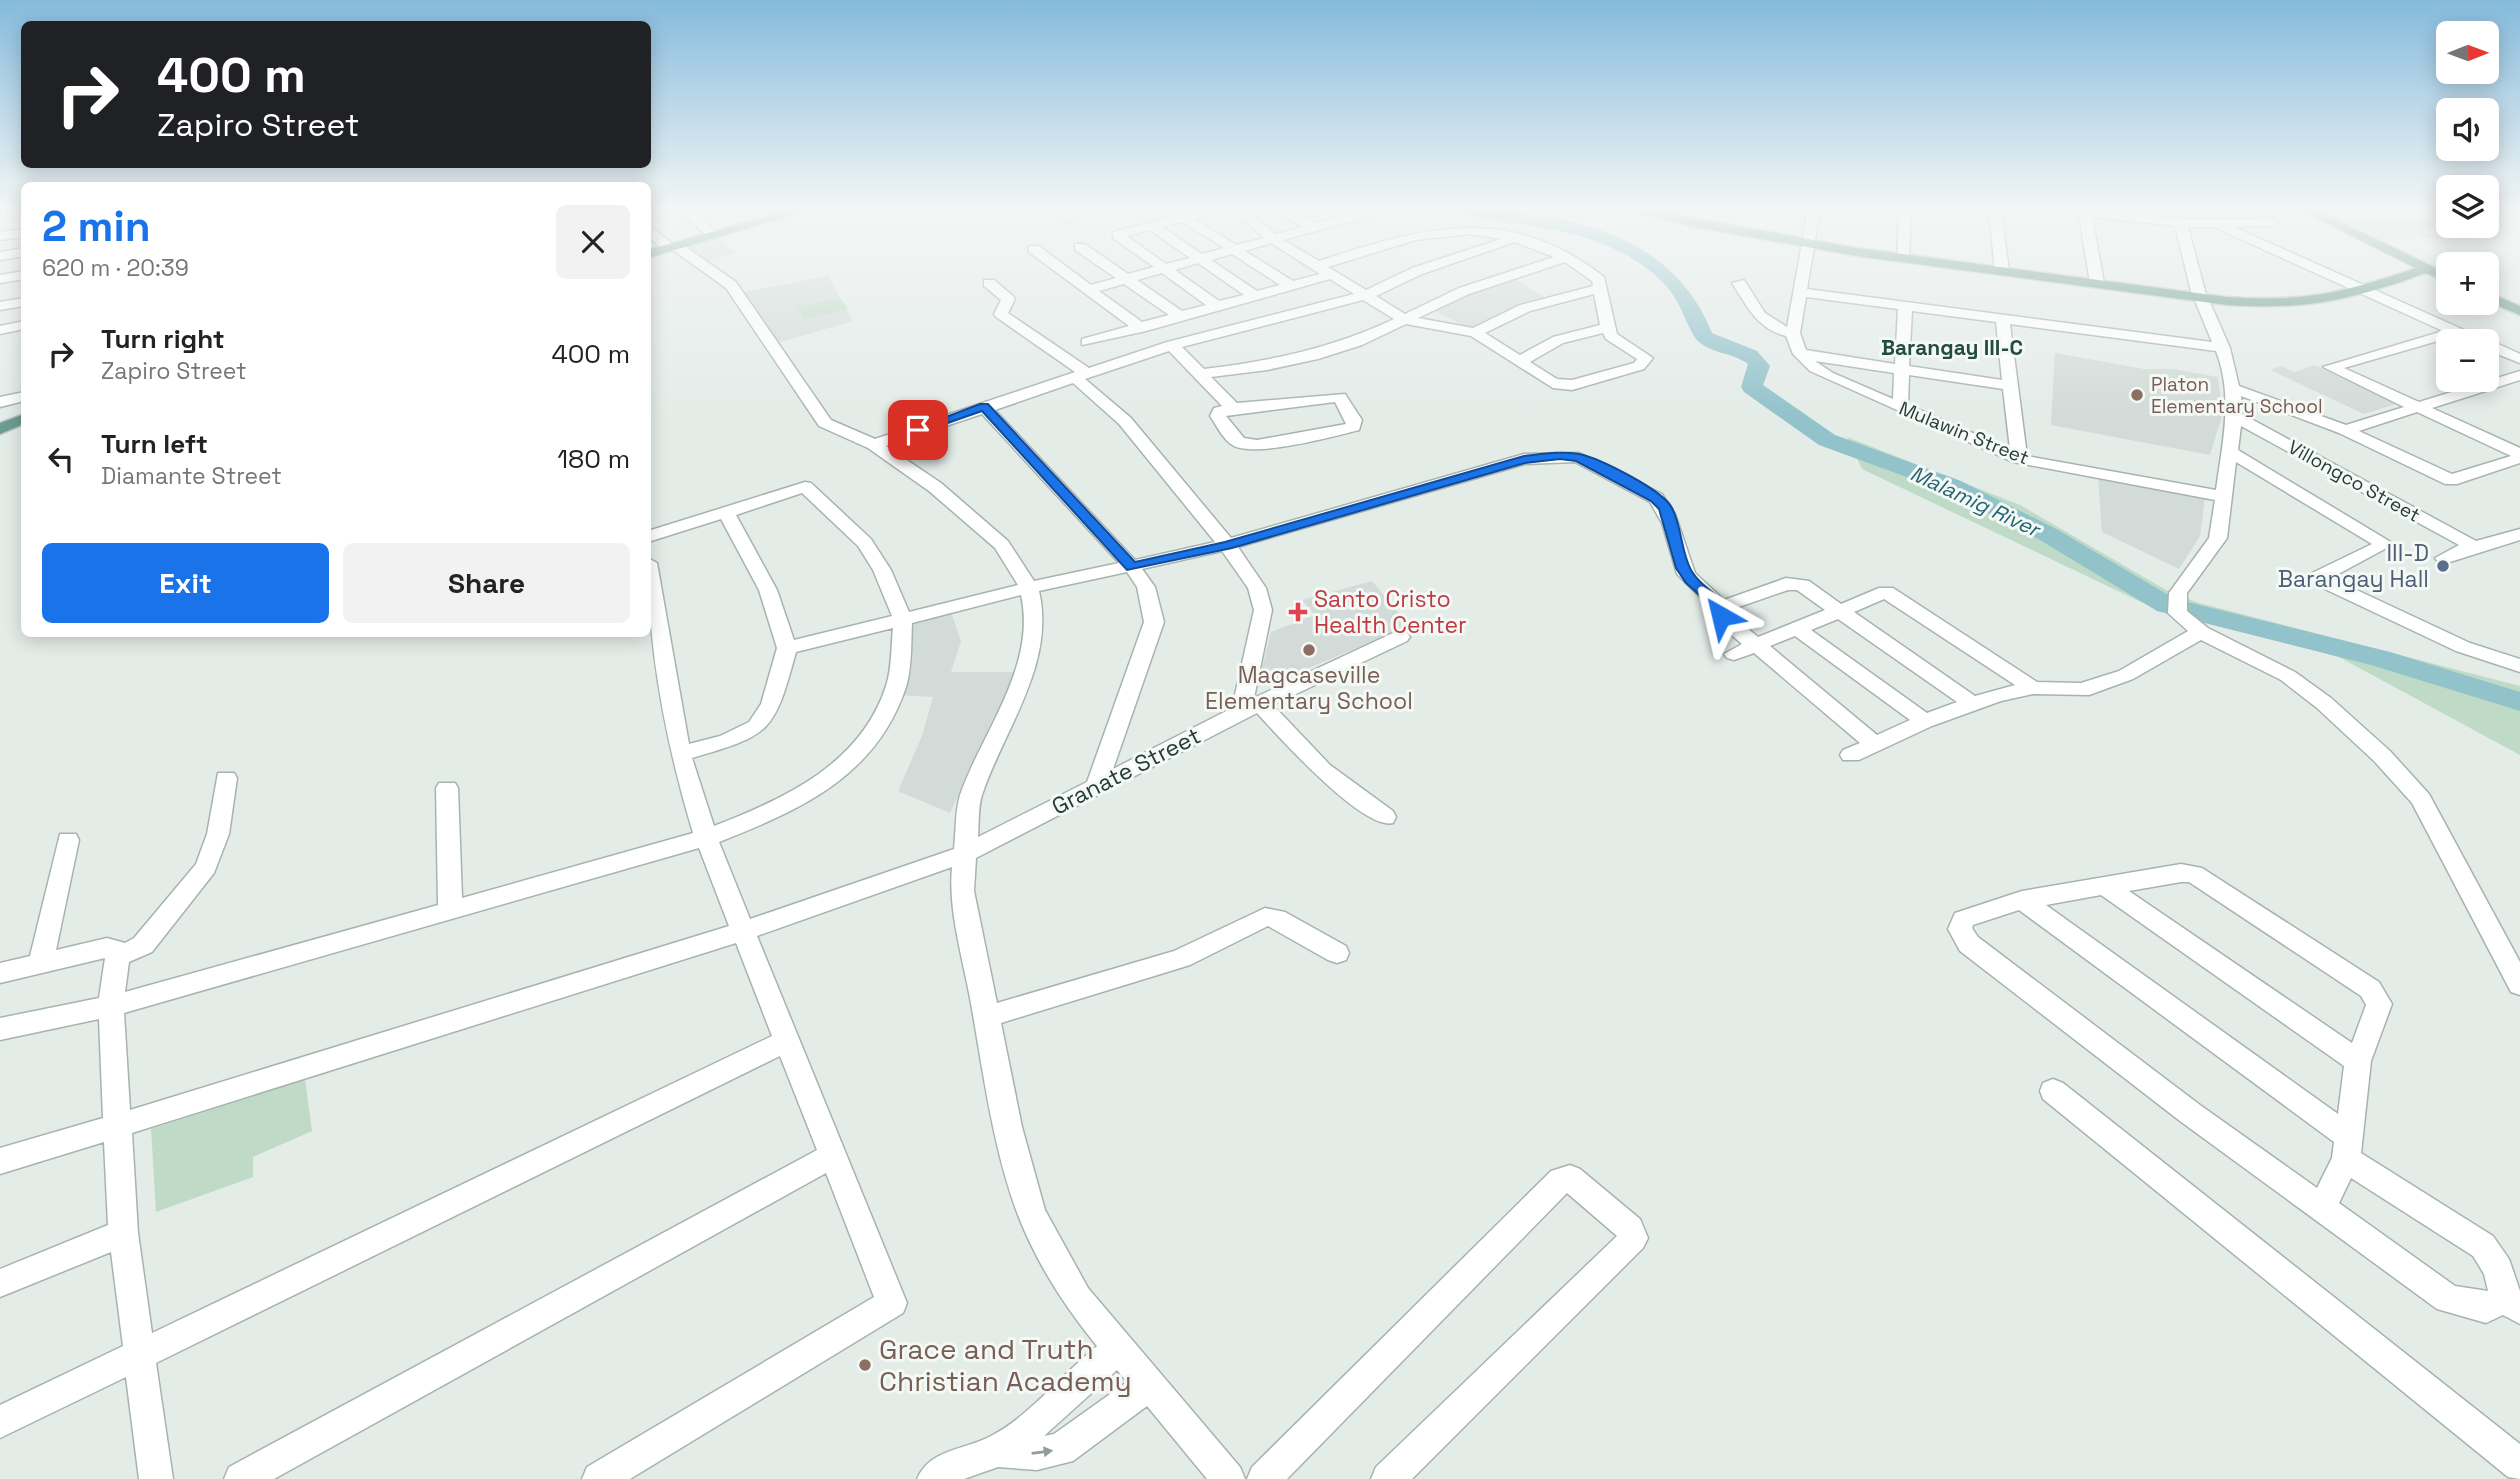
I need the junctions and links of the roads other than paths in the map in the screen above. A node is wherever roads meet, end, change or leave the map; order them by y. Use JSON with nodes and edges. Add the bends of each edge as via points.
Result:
{"nodes":[{"id":1,"x":722,"y":279,"type":"edge"},
{"id":2,"x":1076,"y":279,"type":"edge"},
{"id":3,"x":1127,"y":279,"type":"joint"},
{"id":4,"x":1176,"y":279,"type":"edge"},
{"id":5,"x":1228,"y":279,"type":"edge"},
{"id":6,"x":1280,"y":279,"type":"edge"},
{"id":7,"x":1316,"y":279,"type":"edge"},
{"id":8,"x":1337,"y":279,"type":"edge"},
{"id":9,"x":1399,"y":279,"type":"edge"},
{"id":10,"x":1500,"y":279,"type":"edge"},
{"id":11,"x":1598,"y":279,"type":"edge"},
{"id":12,"x":1804,"y":279,"type":"edge"},
{"id":13,"x":2081,"y":279,"type":"edge"},
{"id":14,"x":2195,"y":279,"type":"edge"},
{"id":15,"x":2334,"y":279,"type":"edge"},
{"id":16,"x":2374,"y":279,"type":"edge"},
{"id":17,"x":2388,"y":279,"type":"edge"},
{"id":18,"x":2097,"y":281,"type":"joint"},
{"id":19,"x":989,"y":283,"type":"dead end"},
{"id":20,"x":1739,"y":283,"type":"dead end"},
{"id":21,"x":1291,"y":286,"type":"junction"},
{"id":22,"x":2353,"y":288,"type":"junction"},
{"id":23,"x":1090,"y":289,"type":"junction"},
{"id":24,"x":1599,"y":289,"type":"junction"},
{"id":25,"x":1802,"y":292,"type":"junction"},
{"id":26,"x":2199,"y":294,"type":"junction"},
{"id":27,"x":1366,"y":295,"type":"junction"},
{"id":28,"x":1255,"y":296,"type":"junction"},
{"id":29,"x":2499,"y":301,"type":"edge"},
{"id":30,"x":21,"y":302,"type":"edge"},
{"id":31,"x":0,"y":306,"type":"edge"},
{"id":32,"x":1218,"y":307,"type":"junction"},
{"id":33,"x":1905,"y":307,"type":"junction"},
{"id":34,"x":2520,"y":311,"type":"edge"},
{"id":35,"x":1181,"y":317,"type":"junction"},
{"id":36,"x":1406,"y":320,"type":"junction"},
{"id":37,"x":2003,"y":321,"type":"junction"},
{"id":38,"x":21,"y":326,"type":"edge"},
{"id":39,"x":1608,"y":327,"type":"junction"},
{"id":40,"x":1141,"y":328,"type":"junction"},
{"id":41,"x":2448,"y":329,"type":"edge"},
{"id":42,"x":0,"y":330,"type":"edge"},
{"id":43,"x":1475,"y":333,"type":"junction"},
{"id":44,"x":1793,"y":333,"type":"junction"},
{"id":45,"x":2436,"y":337,"type":"edge"},
{"id":46,"x":1087,"y":342,"type":"dead end"},
{"id":47,"x":1172,"y":345,"type":"junction"},
{"id":48,"x":2223,"y":348,"type":"junction"},
{"id":49,"x":2499,"y":350,"type":"edge"},
{"id":50,"x":1800,"y":354,"type":"junction"},
{"id":51,"x":2520,"y":359,"type":"edge"},
{"id":52,"x":1521,"y":361,"type":"junction"},
{"id":53,"x":1904,"y":368,"type":"junction"},
{"id":54,"x":1200,"y":374,"type":"junction"},
{"id":55,"x":1079,"y":375,"type":"junction"},
{"id":56,"x":2520,"y":375,"type":"edge"},
{"id":57,"x":2011,"y":386,"type":"junction"},
{"id":58,"x":2233,"y":388,"type":"junction"},
{"id":59,"x":21,"y":398,"type":"edge"},
{"id":60,"x":0,"y":402,"type":"edge"},
{"id":61,"x":984,"y":407,"type":"junction"},
{"id":62,"x":2416,"y":407,"type":"junction"},
{"id":63,"x":1233,"y":408,"type":"junction"},
{"id":64,"x":1900,"y":408,"type":"junction"},
{"id":65,"x":2234,"y":416,"type":"junction"},
{"id":66,"x":21,"y":420,"type":"edge"},
{"id":67,"x":0,"y":429,"type":"edge"},
{"id":68,"x":2348,"y":429,"type":"junction"},
{"id":69,"x":874,"y":445,"type":"junction"},
{"id":70,"x":2227,"y":450,"type":"junction"},
{"id":71,"x":2520,"y":456,"type":"edge"},
{"id":72,"x":2019,"y":459,"type":"junction"},
{"id":73,"x":2222,"y":496,"type":"junction"},
{"id":74,"x":726,"y":513,"type":"junction"},
{"id":75,"x":2520,"y":534,"type":"edge"},
{"id":76,"x":651,"y":536,"type":"edge"},
{"id":77,"x":1227,"y":545,"type":"junction"},
{"id":78,"x":2473,"y":546,"type":"junction"},
{"id":79,"x":2444,"y":558,"type":"dead end"},
{"id":80,"x":1132,"y":567,"type":"junction"},
{"id":81,"x":651,"y":581,"type":"edge"},
{"id":82,"x":1029,"y":588,"type":"junction"},
{"id":83,"x":1721,"y":607,"type":"junction"},
{"id":84,"x":1840,"y":609,"type":"junction"},
{"id":85,"x":903,"y":621,"type":"junction"},
{"id":86,"x":1796,"y":628,"type":"junction"},
{"id":87,"x":2194,"y":628,"type":"junction"},
{"id":88,"x":1400,"y":637,"type":"dead end"},
{"id":89,"x":1756,"y":645,"type":"junction"},
{"id":90,"x":787,"y":648,"type":"junction"},
{"id":91,"x":1734,"y":654,"type":"dead end"},
{"id":92,"x":2520,"y":666,"type":"edge"},
{"id":93,"x":2033,"y":688,"type":"junction"},
{"id":94,"x":1972,"y":703,"type":"junction"},
{"id":95,"x":1250,"y":708,"type":"junction"},
{"id":96,"x":1925,"y":722,"type":"junction"},
{"id":97,"x":1876,"y":745,"type":"junction"},
{"id":98,"x":680,"y":754,"type":"junction"},
{"id":99,"x":1851,"y":755,"type":"dead end"},
{"id":100,"x":226,"y":778,"type":"dead end"},
{"id":101,"x":1096,"y":787,"type":"junction"},
{"id":102,"x":447,"y":788,"type":"dead end"},
{"id":103,"x":1385,"y":817,"type":"dead end"},
{"id":104,"x":706,"y":838,"type":"junction"},
{"id":105,"x":68,"y":840,"type":"dead end"},
{"id":106,"x":967,"y":853,"type":"junction"},
{"id":107,"x":2105,"y":886,"type":"junction"},
{"id":108,"x":2022,"y":900,"type":"junction"},
{"id":109,"x":450,"y":909,"type":"junction"},
{"id":110,"x":744,"y":931,"type":"junction"},
{"id":111,"x":1337,"y":953,"type":"dead end"},
{"id":112,"x":117,"y":957,"type":"junction"},
{"id":113,"x":40,"y":965,"type":"junction"},
{"id":114,"x":0,"y":973,"type":"edge"},
{"id":115,"x":2520,"y":985,"type":"edge"},
{"id":116,"x":111,"y":1006,"type":"junction"},
{"id":117,"x":986,"y":1017,"type":"junction"},
{"id":118,"x":0,"y":1029,"type":"edge"},
{"id":119,"x":789,"y":1040,"type":"junction"},
{"id":120,"x":2358,"y":1061,"type":"junction"},
{"id":121,"x":2053,"y":1091,"type":"dead end"},
{"id":122,"x":118,"y":1127,"type":"junction"},
{"id":123,"x":2347,"y":1147,"type":"junction"},
{"id":124,"x":833,"y":1154,"type":"junction"},
{"id":125,"x":0,"y":1161,"type":"edge"},
{"id":126,"x":2321,"y":1209,"type":"junction"},
{"id":127,"x":123,"y":1233,"type":"junction"},
{"id":128,"x":0,"y":1283,"type":"edge"},
{"id":129,"x":2513,"y":1304,"type":"edge"},
{"id":130,"x":1117,"y":1350,"type":"junction"},
{"id":131,"x":139,"y":1353,"type":"junction"},
{"id":132,"x":1148,"y":1386,"type":"junction"},
{"id":133,"x":0,"y":1422,"type":"edge"},
{"id":134,"x":998,"y":1451,"type":"junction"},
{"id":135,"x":2520,"y":1465,"type":"edge"},
{"id":136,"x":954,"y":1473,"type":"edge"},
{"id":137,"x":156,"y":1479,"type":"edge"},
{"id":138,"x":241,"y":1479,"type":"edge"},
{"id":139,"x":599,"y":1479,"type":"edge"},
{"id":140,"x":1227,"y":1479,"type":"edge"},
{"id":141,"x":1264,"y":1479,"type":"edge"},
{"id":142,"x":1388,"y":1479,"type":"edge"}],
"edges":[{"from":1,"to":69,"type":"street","via":[[731,285],[825,423]]},
{"from":2,"to":23,"type":"street"},
{"from":3,"to":23,"type":"street"},
{"from":3,"to":35,"type":"street"},
{"from":4,"to":32,"type":"street"},
{"from":5,"to":28,"type":"street"},
{"from":6,"to":21,"type":"street"},
{"from":7,"to":21,"type":"street"},
{"from":8,"to":27,"type":"street"},
{"from":9,"to":27,"type":"street"},
{"from":10,"to":36,"type":"street"},
{"from":11,"to":24,"type":"street"},
{"from":12,"to":25,"type":"street"},
{"from":13,"to":18,"type":"main road"},
{"from":14,"to":26,"type":"street"},
{"from":15,"to":22,"type":"street"},
{"from":16,"to":22,"type":"main road"},
{"from":17,"to":22,"type":"main road"},
{"from":18,"to":26,"type":"main road"},
{"from":19,"to":55,"type":"street","via":[[1007,299],[1001,314]]},
{"from":20,"to":44,"type":"street","via":[[1767,325]]},
{"from":21,"to":28,"type":"street"},
{"from":22,"to":26,"type":"main road","via":[[2336,298],[2294,302]]},
{"from":22,"to":41,"type":"street"},
{"from":23,"to":40,"type":"street"},
{"from":24,"to":39,"type":"street"},
{"from":24,"to":43,"type":"street","via":[[1525,308]]},
{"from":25,"to":33,"type":"street"},
{"from":25,"to":44,"type":"street"},
{"from":26,"to":48,"type":"street"},
{"from":27,"to":36,"type":"street"},
{"from":27,"to":47,"type":"street"},
{"from":28,"to":32,"type":"street"},
{"from":29,"to":34,"type":"main road"},
{"from":30,"to":31,"type":"street"},
{"from":32,"to":35,"type":"street"},
{"from":33,"to":37,"type":"street"},
{"from":33,"to":53,"type":"street"},
{"from":35,"to":40,"type":"street"},
{"from":36,"to":43,"type":"street"},
{"from":36,"to":54,"type":"street","via":[[1314,356]]},
{"from":37,"to":48,"type":"street"},
{"from":37,"to":57,"type":"street"},
{"from":38,"to":42,"type":"street"},
{"from":39,"to":52,"type":"street","via":[[1558,340]]},
{"from":39,"to":52,"type":"street","via":[[1619,344],[1646,358],[1639,366],[1562,386]]},
{"from":40,"to":46,"type":"street"},
{"from":43,"to":52,"type":"street"},
{"from":44,"to":50,"type":"street"},
{"from":45,"to":62,"type":"street","via":[[2330,367]]},
{"from":47,"to":54,"type":"street"},
{"from":47,"to":55,"type":"street"},
{"from":48,"to":58,"type":"street"},
{"from":49,"to":51,"type":"street"},
{"from":50,"to":53,"type":"street"},
{"from":50,"to":64,"type":"street","name":"Mulawin Street","via":[[1807,365]]},
{"from":53,"to":57,"type":"street"},
{"from":53,"to":64,"type":"street"},
{"from":54,"to":63,"type":"street"},
{"from":55,"to":61,"type":"street"},
{"from":55,"to":77,"type":"street","via":[[1125,421]]},
{"from":56,"to":62,"type":"street"},
{"from":57,"to":72,"type":"street"},
{"from":58,"to":65,"type":"street"},
{"from":58,"to":68,"type":"street"},
{"from":59,"to":60,"type":"street"},
{"from":61,"to":69,"type":"street"},
{"from":61,"to":80,"type":"street"},
{"from":62,"to":68,"type":"street"},
{"from":62,"to":71,"type":"street"},
{"from":63,"to":63,"type":"street","via":[[1340,397],[1354,421],[1353,427],[1243,446],[1218,416],[1219,411]]},
{"from":64,"to":72,"type":"street","name":"Mulawin Street"},
{"from":65,"to":70,"type":"street"},
{"from":65,"to":78,"type":"street","name":"Villongco Street"},
{"from":66,"to":67,"type":"main road"},
{"from":68,"to":71,"type":"street","via":[[2451,480]]},
{"from":69,"to":82,"type":"street","via":[[935,487],[1002,545]]},
{"from":70,"to":73,"type":"street"},
{"from":70,"to":92,"type":"street","via":[[2385,544],[2316,578],[2462,647]]},
{"from":72,"to":73,"type":"street","name":"Mulawin Street"},
{"from":73,"to":87,"type":"street","via":[[2218,538],[2178,593],[2177,612]]},
{"from":74,"to":76,"type":"street"},
{"from":74,"to":85,"type":"street","via":[[805,487],[865,543],[883,570]]},
{"from":74,"to":90,"type":"street","via":[[768,590]]},
{"from":75,"to":78,"type":"street"},
{"from":77,"to":80,"type":"street"},
{"from":77,"to":83,"type":"street","via":[[1524,459],[1579,458],[1656,498],[1666,508],[1683,568]]},
{"from":77,"to":95,"type":"street","via":[[1258,588],[1263,610]]},
{"from":78,"to":79,"type":"street"},
{"from":80,"to":82,"type":"street"},
{"from":80,"to":101,"type":"street","via":[[1146,587],[1154,622]]},
{"from":81,"to":98,"type":"street"},
{"from":82,"to":85,"type":"street"},
{"from":82,"to":106,"type":"street","via":[[1034,610],[1031,644],[1022,679],[970,797]]},
{"from":83,"to":84,"type":"street","via":[[1786,584],[1802,585]]},
{"from":83,"to":89,"type":"street","via":[[1721,616]]},
{"from":84,"to":86,"type":"street"},
{"from":84,"to":93,"type":"street","via":[[1886,592]]},
{"from":84,"to":94,"type":"street"},
{"from":85,"to":90,"type":"street"},
{"from":85,"to":104,"type":"street","via":[[897,684],[883,718],[850,762],[783,808]]},
{"from":86,"to":89,"type":"street"},
{"from":86,"to":96,"type":"street"},
{"from":87,"to":93,"type":"street","via":[[2126,675],[2082,690]]},
{"from":87,"to":115,"type":"street","via":[[2288,676],[2382,756],[2421,799]]},
{"from":88,"to":95,"type":"street","name":"Granate Street"},
{"from":89,"to":91,"type":"street"},
{"from":89,"to":97,"type":"street"},
{"from":90,"to":98,"type":"street","via":[[771,705],[756,727]]},
{"from":93,"to":94,"type":"street"},
{"from":94,"to":96,"type":"street"},
{"from":95,"to":101,"type":"street","name":"Granate Street"},
{"from":95,"to":103,"type":"street"},
{"from":96,"to":97,"type":"street"},
{"from":97,"to":99,"type":"street"},
{"from":98,"to":104,"type":"street"},
{"from":100,"to":112,"type":"street","via":[[213,856],[143,945]]},
{"from":101,"to":106,"type":"street","name":"Granate Street"},
{"from":102,"to":109,"type":"street"},
{"from":104,"to":109,"type":"street"},
{"from":104,"to":110,"type":"street"},
{"from":105,"to":113,"type":"street"},
{"from":106,"to":110,"type":"street","name":"Granate Street"},
{"from":106,"to":117,"type":"street","via":[[962,891]]},
{"from":107,"to":108,"type":"street"},
{"from":107,"to":120,"type":"street"},
{"from":107,"to":120,"type":"street","via":[[2194,874],[2370,989],[2379,1004]]},
{"from":108,"to":123,"type":"street"},
{"from":108,"to":126,"type":"street","via":[[1963,919],[1960,929],[1969,944]]},
{"from":109,"to":116,"type":"street"},
{"from":110,"to":119,"type":"street"},
{"from":110,"to":122,"type":"street","name":"Granate Street"},
{"from":111,"to":117,"type":"street","via":[[1277,918],[1265,917],[1181,958]]},
{"from":112,"to":113,"type":"street","via":[[118,950],[107,948]]},
{"from":112,"to":116,"type":"street"},
{"from":113,"to":114,"type":"street"},
{"from":116,"to":118,"type":"street"},
{"from":116,"to":122,"type":"street"},
{"from":117,"to":130,"type":"street","via":[[1031,1214],[1077,1298]]},
{"from":119,"to":124,"type":"street"},
{"from":119,"to":131,"type":"street"},
{"from":120,"to":123,"type":"street"},
{"from":121,"to":135,"type":"street"},
{"from":122,"to":125,"type":"street","name":"Granate Street"},
{"from":122,"to":127,"type":"street"},
{"from":123,"to":126,"type":"street"},
{"from":123,"to":129,"type":"street","via":[[2483,1246]]},
{"from":124,"to":138,"type":"street"},
{"from":124,"to":139,"type":"street","via":[[892,1303]]},
{"from":126,"to":129,"type":"street","via":[[2448,1299],[2486,1308]]},
{"from":127,"to":128,"type":"street"},
{"from":127,"to":131,"type":"street"},
{"from":130,"to":132,"type":"street"},
{"from":130,"to":134,"type":"street","via":[[1057,1406]]},
{"from":131,"to":133,"type":"street"},
{"from":131,"to":137,"type":"street"},
{"from":134,"to":132,"type":"street","one_way":true,"via":[[1037,1454],[1061,1449]]},
{"from":132,"to":140,"type":"street"},
{"from":134,"to":136,"type":"street"},
{"from":141,"to":142,"type":"street","via":[[1561,1180],[1570,1178],[1581,1184],[1633,1238]]}]}
